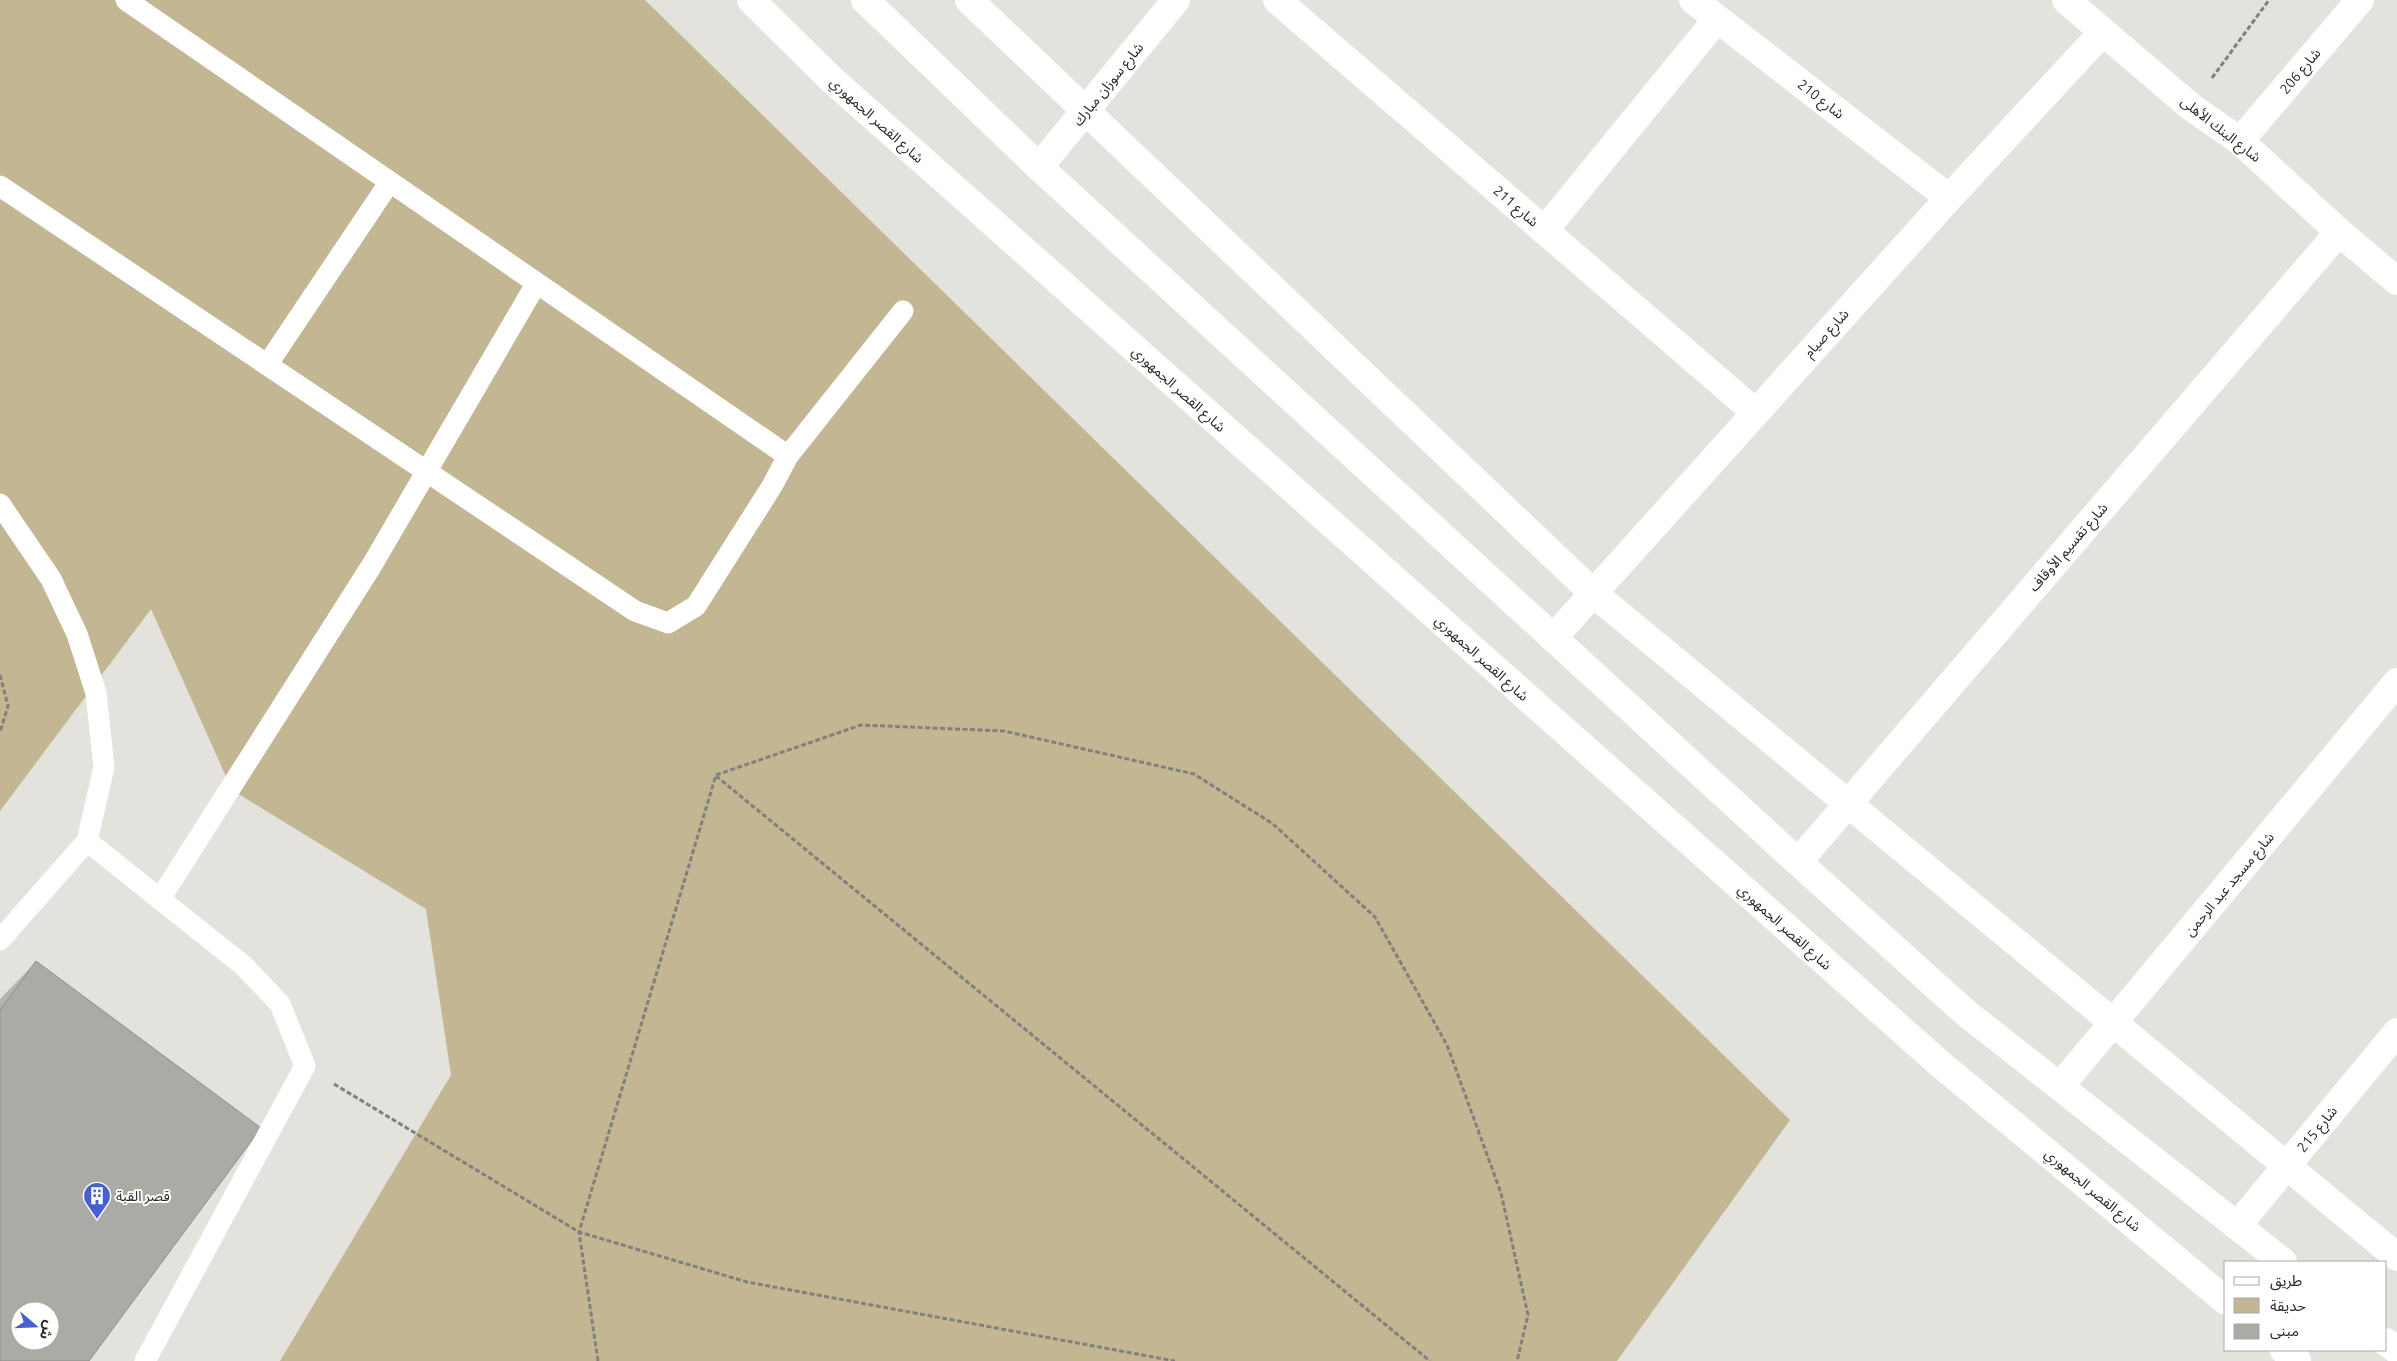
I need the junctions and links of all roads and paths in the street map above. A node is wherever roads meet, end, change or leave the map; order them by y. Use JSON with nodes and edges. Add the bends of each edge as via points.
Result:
{"nodes":[{"id":1,"x":126,"y":0,"type":"edge"},
{"id":2,"x":751,"y":0,"type":"edge"},
{"id":3,"x":865,"y":0,"type":"edge"},
{"id":4,"x":969,"y":0,"type":"edge"},
{"id":5,"x":1176,"y":0,"type":"edge"},
{"id":6,"x":1277,"y":0,"type":"edge"},
{"id":7,"x":1693,"y":0,"type":"edge"},
{"id":8,"x":2066,"y":0,"type":"edge"},
{"id":9,"x":2268,"y":0,"type":"edge"},
{"id":10,"x":2360,"y":0,"type":"edge"},
{"id":11,"x":1717,"y":19,"type":"junction"},
{"id":12,"x":2103,"y":32,"type":"junction"},
{"id":13,"x":2191,"y":106,"type":"junction"},
{"id":14,"x":1085,"y":111,"type":"junction"},
{"id":15,"x":2240,"y":141,"type":"junction"},
{"id":16,"x":1039,"y":167,"type":"junction"},
{"id":17,"x":389,"y":183,"type":"junction"},
{"id":18,"x":0,"y":186,"type":"edge"},
{"id":19,"x":1949,"y":198,"type":"junction"},
{"id":20,"x":1544,"y":231,"type":"junction"},
{"id":21,"x":2339,"y":232,"type":"junction"},
{"id":22,"x":2397,"y":281,"type":"edge"},
{"id":23,"x":536,"y":284,"type":"junction"},
{"id":24,"x":903,"y":311,"type":"dead end"},
{"id":25,"x":267,"y":365,"type":"junction"},
{"id":26,"x":1754,"y":412,"type":"junction"},
{"id":27,"x":788,"y":456,"type":"junction"},
{"id":28,"x":426,"y":472,"type":"junction"},
{"id":29,"x":0,"y":504,"type":"edge"},
{"id":30,"x":1592,"y":593,"type":"junction"},
{"id":31,"x":1553,"y":638,"type":"junction"},
{"id":32,"x":0,"y":675,"type":"edge"},
{"id":33,"x":2395,"y":689,"type":"edge"},
{"id":34,"x":0,"y":732,"type":"edge"},
{"id":35,"x":716,"y":775,"type":"junction"},
{"id":36,"x":1847,"y":804,"type":"junction"},
{"id":37,"x":87,"y":841,"type":"junction"},
{"id":38,"x":1798,"y":862,"type":"junction"},
{"id":39,"x":160,"y":899,"type":"junction"},
{"id":40,"x":0,"y":940,"type":"edge"},
{"id":41,"x":2113,"y":1023,"type":"junction"},
{"id":42,"x":2397,"y":1032,"type":"edge"},
{"id":43,"x":305,"y":1066,"type":"junction"},
{"id":44,"x":2060,"y":1086,"type":"junction"},
{"id":45,"x":2286,"y":1166,"type":"junction"},
{"id":46,"x":2237,"y":1226,"type":"junction"},
{"id":47,"x":579,"y":1232,"type":"junction"},
{"id":48,"x":2397,"y":1258,"type":"edge"},
{"id":49,"x":2282,"y":1261,"type":"edge"},
{"id":50,"x":2224,"y":1299,"type":"edge"},
{"id":51,"x":2285,"y":1351,"type":"edge"},
{"id":52,"x":145,"y":1361,"type":"edge"},
{"id":53,"x":598,"y":1361,"type":"edge"},
{"id":54,"x":1175,"y":1361,"type":"edge"},
{"id":55,"x":1430,"y":1361,"type":"edge"},
{"id":56,"x":1517,"y":1361,"type":"edge"},
{"id":57,"x":2297,"y":1361,"type":"edge"}],
"edges":[{"from":1,"to":17,"type":"lane"},
{"from":2,"to":50,"type":"street","name":"شارع القصر الجمهوري","via":[[838,86],[1916,1044]]},
{"from":3,"to":16,"type":"street"},
{"from":4,"to":14,"type":"street"},
{"from":5,"to":14,"type":"street","name":"شارع سوزان مبارك"},
{"from":6,"to":20,"type":"street","name":"شارع 211"},
{"from":7,"to":11,"type":"street","name":"شارع 210"},
{"from":8,"to":12,"type":"street","name":"شارع البنك الأهلى"},
{"from":9,"to":13,"type":"path"},
{"from":10,"to":15,"type":"street","name":"شارع 206"},
{"from":11,"to":19,"type":"street","name":"شارع 210"},
{"from":11,"to":20,"type":"street"},
{"from":12,"to":13,"type":"street","name":"شارع البنك الأهلى"},
{"from":12,"to":19,"type":"street","name":"شارع صيام"},
{"from":13,"to":15,"type":"street","name":"شارع البنك الأهلى"},
{"from":14,"to":16,"type":"street","name":"شارع سوزان مبارك"},
{"from":14,"to":30,"type":"street"},
{"from":15,"to":21,"type":"street","name":"شارع البنك الأهلى"},
{"from":16,"to":31,"type":"street"},
{"from":17,"to":23,"type":"lane"},
{"from":17,"to":25,"type":"lane"},
{"from":18,"to":25,"type":"lane"},
{"from":19,"to":26,"type":"street","name":"شارع صيام"},
{"from":20,"to":26,"type":"street","name":"شارع 211"},
{"from":21,"to":22,"type":"street","name":"شارع البنك الأهلى"},
{"from":21,"to":36,"type":"street","name":"شارع تقسيم الأوقاف"},
{"from":23,"to":27,"type":"lane"},
{"from":23,"to":28,"type":"lane"},
{"from":24,"to":27,"type":"lane"},
{"from":25,"to":28,"type":"lane"},
{"from":26,"to":30,"type":"street","name":"شارع صيام"},
{"from":27,"to":28,"type":"lane","via":[[696,606],[668,623],[635,611]]},
{"from":28,"to":39,"type":"lane","via":[[372,565]]},
{"from":29,"to":37,"type":"lane","via":[[51,579],[77,634],[96,693],[104,767]]},
{"from":30,"to":31,"type":"street","name":"شارع صيام"},
{"from":30,"to":36,"type":"street"},
{"from":31,"to":38,"type":"street"},
{"from":32,"to":34,"type":"path","via":[[8,706]]},
{"from":33,"to":41,"type":"street","name":"شارع مسجد عبد الرحمن"},
{"from":35,"to":47,"type":"path"},
{"from":35,"to":55,"type":"path"},
{"from":35,"to":56,"type":"path","via":[[861,725],[1004,731],[1194,774],[1273,824],[1375,917],[1447,1045],[1501,1193],[1528,1315]]},
{"from":36,"to":38,"type":"street","name":"شارع تقسيم الأوقاف"},
{"from":36,"to":41,"type":"street"},
{"from":37,"to":39,"type":"lane"},
{"from":37,"to":40,"type":"lane"},
{"from":38,"to":44,"type":"street","via":[[1966,1012]]},
{"from":39,"to":43,"type":"lane","via":[[244,966],[280,1004]]},
{"from":41,"to":44,"type":"street","name":"شارع مسجد عبد الرحمن"},
{"from":41,"to":45,"type":"street"},
{"from":42,"to":45,"type":"street","name":"شارع 215"},
{"from":43,"to":47,"type":"path"},
{"from":43,"to":52,"type":"lane"},
{"from":44,"to":46,"type":"street"},
{"from":45,"to":46,"type":"street","name":"شارع 215"},
{"from":45,"to":48,"type":"street"},
{"from":46,"to":49,"type":"street"},
{"from":47,"to":53,"type":"path"},
{"from":47,"to":54,"type":"path","via":[[747,1282]]},
{"from":51,"to":57,"type":"street"}]}
